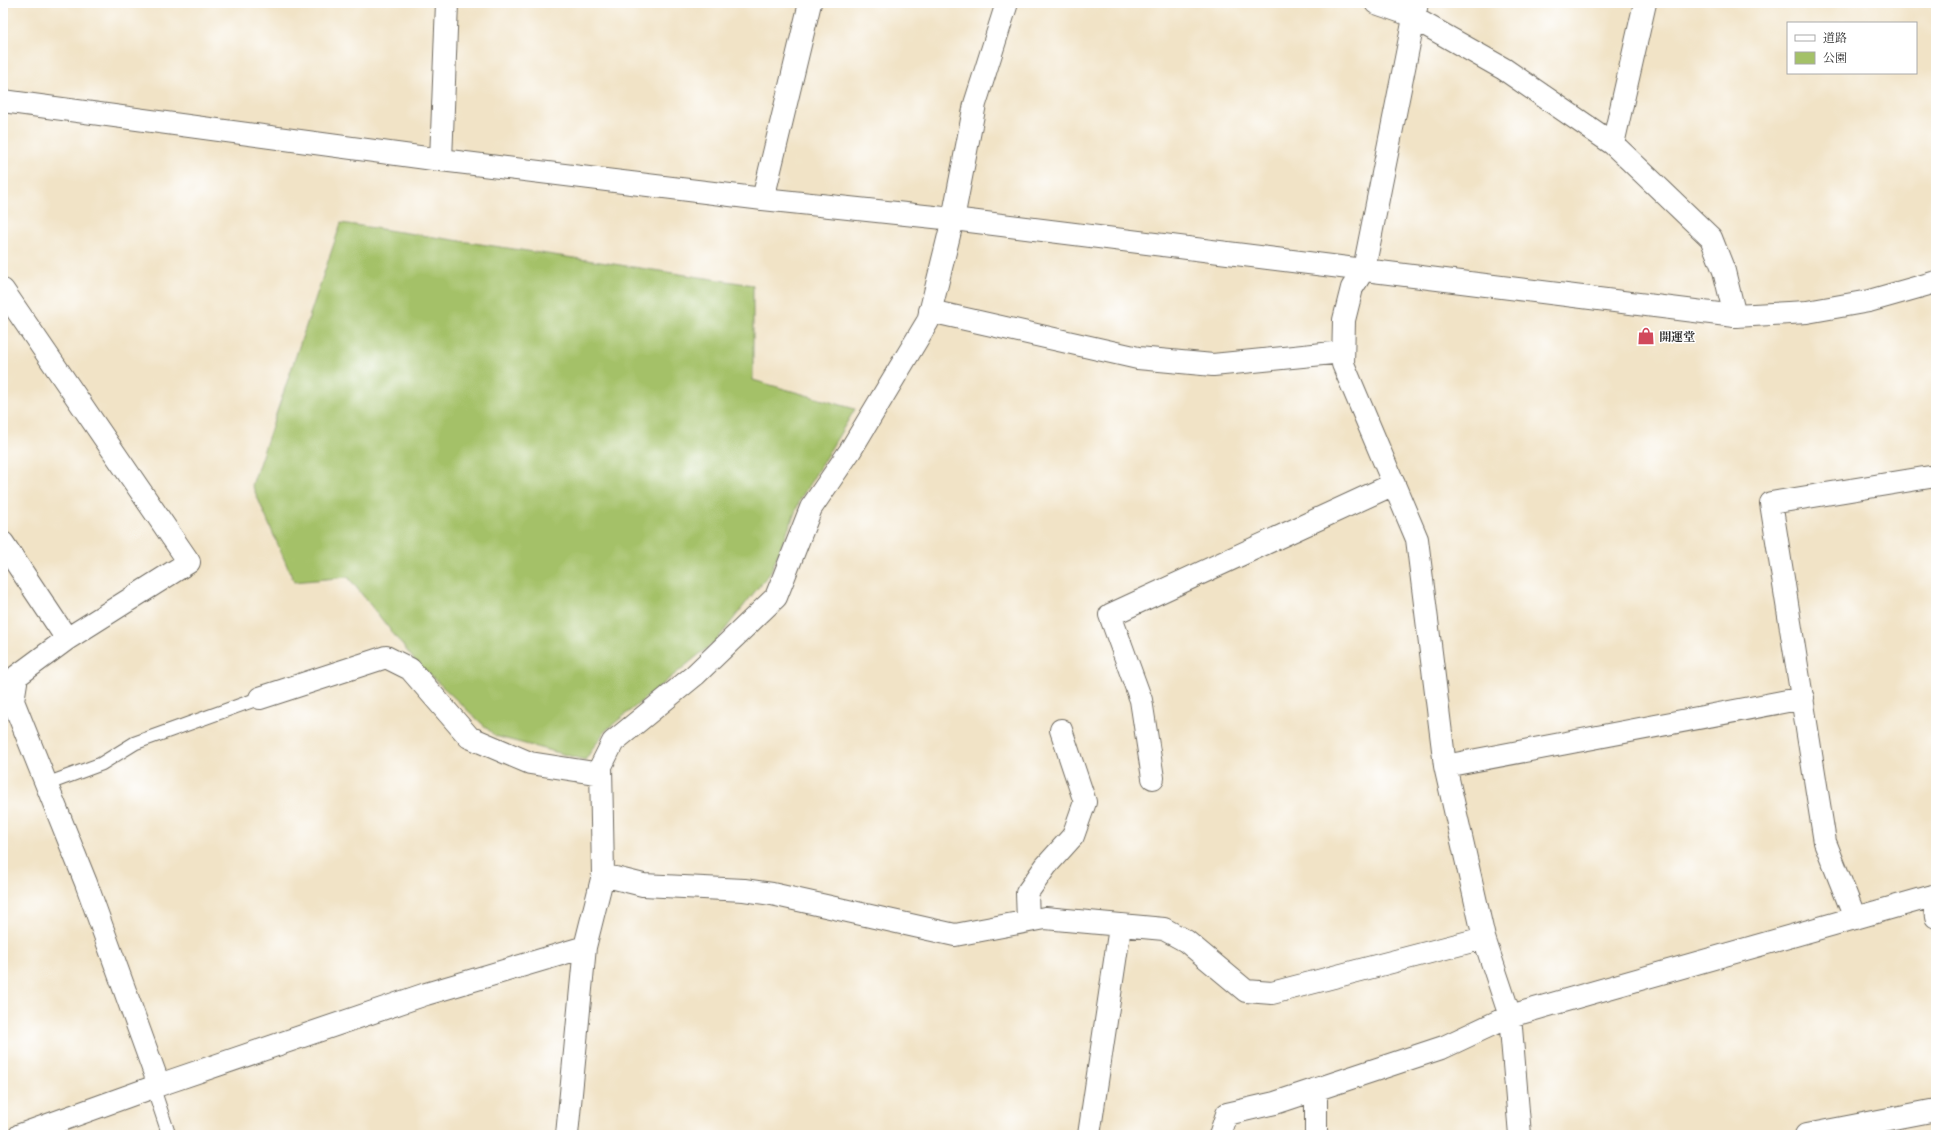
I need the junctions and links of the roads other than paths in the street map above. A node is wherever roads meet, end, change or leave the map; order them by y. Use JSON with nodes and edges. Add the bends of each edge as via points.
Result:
{"nodes":[{"id":1,"x":447,"y":3,"type":"edge"},
{"id":2,"x":810,"y":3,"type":"edge"},
{"id":3,"x":1007,"y":3,"type":"edge"},
{"id":4,"x":1376,"y":3,"type":"edge"},
{"id":5,"x":1645,"y":3,"type":"edge"},
{"id":6,"x":1416,"y":10,"type":"edge"},
{"id":7,"x":3,"y":101,"type":"edge"},
{"id":8,"x":1613,"y":144,"type":"junction"},
{"id":9,"x":441,"y":160,"type":"junction"},
{"id":10,"x":763,"y":199,"type":"junction"},
{"id":11,"x":953,"y":219,"type":"junction"},
{"id":12,"x":1364,"y":269,"type":"junction"},
{"id":13,"x":1936,"y":282,"type":"edge"},
{"id":14,"x":3,"y":290,"type":"edge"},
{"id":15,"x":930,"y":310,"type":"junction"},
{"id":16,"x":1735,"y":316,"type":"junction"},
{"id":17,"x":1343,"y":352,"type":"junction"},
{"id":18,"x":1936,"y":476,"type":"edge"},
{"id":19,"x":1394,"y":484,"type":"junction"},
{"id":20,"x":3,"y":543,"type":"edge"},
{"id":21,"x":67,"y":639,"type":"junction"},
{"id":22,"x":260,"y":698,"type":"joint"},
{"id":23,"x":1802,"y":698,"type":"junction"},
{"id":24,"x":1061,"y":730,"type":"dead end"},
{"id":25,"x":1445,"y":766,"type":"junction"},
{"id":26,"x":601,"y":774,"type":"junction"},
{"id":27,"x":1153,"y":778,"type":"dead end"},
{"id":28,"x":47,"y":784,"type":"junction"},
{"id":29,"x":603,"y":875,"type":"junction"},
{"id":30,"x":1934,"y":896,"type":"edge"},
{"id":31,"x":1936,"y":917,"type":"edge"},
{"id":32,"x":1854,"y":918,"type":"junction"},
{"id":33,"x":1028,"y":921,"type":"junction"},
{"id":34,"x":1120,"y":927,"type":"junction"},
{"id":35,"x":1484,"y":938,"type":"junction"},
{"id":36,"x":585,"y":947,"type":"junction"},
{"id":37,"x":1510,"y":1016,"type":"junction"},
{"id":38,"x":156,"y":1086,"type":"junction"},
{"id":39,"x":1316,"y":1089,"type":"junction"},
{"id":40,"x":1936,"y":1110,"type":"edge"},
{"id":41,"x":20,"y":1135,"type":"edge"},
{"id":42,"x":170,"y":1135,"type":"edge"},
{"id":43,"x":567,"y":1135,"type":"edge"},
{"id":44,"x":1089,"y":1135,"type":"edge"},
{"id":45,"x":1220,"y":1135,"type":"edge"},
{"id":46,"x":1316,"y":1135,"type":"edge"},
{"id":47,"x":1520,"y":1135,"type":"edge"},
{"id":48,"x":1806,"y":1135,"type":"edge"}],
"edges":[{"from":1,"to":9,"type":"street"},
{"from":2,"to":10,"type":"street"},
{"from":3,"to":11,"type":"street","via":[[975,104]]},
{"from":4,"to":6,"type":"street","via":[[1405,13]]},
{"from":5,"to":8,"type":"street"},
{"from":6,"to":8,"type":"street"},
{"from":6,"to":12,"type":"street"},
{"from":7,"to":9,"type":"street"},
{"from":8,"to":16,"type":"street","via":[[1711,238],[1724,271]]},
{"from":9,"to":10,"type":"street"},
{"from":10,"to":11,"type":"street"},
{"from":11,"to":12,"type":"street"},
{"from":11,"to":15,"type":"street"},
{"from":12,"to":16,"type":"street"},
{"from":12,"to":17,"type":"street","via":[[1352,288],[1344,320]]},
{"from":13,"to":16,"type":"street","via":[[1869,301],[1807,312]]},
{"from":14,"to":21,"type":"street","via":[[189,562]]},
{"from":15,"to":17,"type":"street","via":[[1153,360],[1213,365]]},
{"from":15,"to":26,"type":"street","via":[[928,321],[850,451],[811,508],[776,596],[695,675],[613,742],[601,766]]},
{"from":17,"to":19,"type":"street","via":[[1343,364]]},
{"from":18,"to":23,"type":"street","via":[[1771,504]]},
{"from":19,"to":25,"type":"street","via":[[1417,539]]},
{"from":19,"to":27,"type":"street","via":[[1110,615],[1141,700]]},
{"from":20,"to":21,"type":"street"},
{"from":21,"to":28,"type":"street","via":[[17,676],[14,702]]},
{"from":22,"to":26,"type":"street","via":[[386,657],[410,669],[469,737],[530,763]]},
{"from":22,"to":28,"type":"lane","via":[[135,743],[101,764]]},
{"from":23,"to":25,"type":"street"},
{"from":23,"to":32,"type":"street","via":[[1825,842]]},
{"from":24,"to":33,"type":"street","via":[[1085,802],[1073,836],[1046,866],[1027,893]]},
{"from":25,"to":35,"type":"street"},
{"from":26,"to":29,"type":"street"},
{"from":28,"to":38,"type":"street","via":[[86,883]]},
{"from":29,"to":33,"type":"street","via":[[643,885],[744,890],[772,894],[955,935]]},
{"from":29,"to":36,"type":"street"},
{"from":30,"to":31,"type":"street"},
{"from":30,"to":32,"type":"street"},
{"from":32,"to":37,"type":"street"},
{"from":33,"to":34,"type":"street","via":[[1045,918]]},
{"from":34,"to":35,"type":"street","via":[[1164,930],[1186,941],[1246,991],[1272,993]]},
{"from":34,"to":44,"type":"street"},
{"from":35,"to":37,"type":"street"},
{"from":36,"to":38,"type":"street","via":[[426,994]]},
{"from":36,"to":43,"type":"street"},
{"from":37,"to":39,"type":"street","via":[[1444,1047]]},
{"from":37,"to":47,"type":"street"},
{"from":38,"to":41,"type":"street"},
{"from":38,"to":42,"type":"lane"},
{"from":39,"to":45,"type":"street","via":[[1275,1103],[1227,1114]]},
{"from":39,"to":46,"type":"street"},
{"from":40,"to":48,"type":"street"}]}
